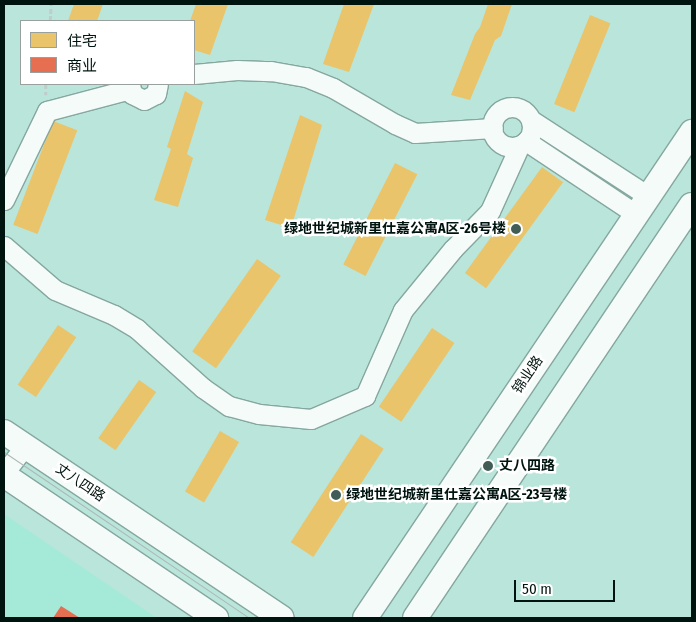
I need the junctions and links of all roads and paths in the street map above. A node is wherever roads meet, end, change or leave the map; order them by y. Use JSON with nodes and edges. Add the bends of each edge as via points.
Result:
{"nodes":[{"id":1,"x":51,"y":4,"type":"edge"},
{"id":2,"x":50,"y":20,"type":"edge"},
{"id":3,"x":195,"y":74,"type":"edge"},
{"id":4,"x":158,"y":85,"type":"edge"},
{"id":5,"x":130,"y":86,"type":"edge"},
{"id":6,"x":530,"y":120,"type":"junction"},
{"id":7,"x":493,"y":128,"type":"junction"},
{"id":8,"x":692,"y":132,"type":"edge"},
{"id":9,"x":523,"y":143,"type":"junction"},
{"id":10,"x":4,"y":200,"type":"edge"},
{"id":11,"x":642,"y":205,"type":"junction"},
{"id":12,"x":690,"y":213,"type":"edge"},
{"id":13,"x":4,"y":246,"type":"edge"},
{"id":14,"x":12,"y":444,"type":"edge"},
{"id":15,"x":4,"y":474,"type":"edge"},
{"id":16,"x":216,"y":618,"type":"edge"},
{"id":17,"x":282,"y":618,"type":"edge"},
{"id":18,"x":365,"y":618,"type":"edge"},
{"id":19,"x":415,"y":618,"type":"edge"}],
"edges":[{"from":1,"to":2,"type":"path"},
{"from":3,"to":7,"type":"street","via":[[254,70],[306,76],[415,133]]},
{"from":4,"to":5,"type":"street","via":[[156,94],[148,100],[139,100]]},
{"from":5,"to":10,"type":"street","via":[[47,111]]},
{"from":6,"to":7,"type":"street","via":[[520,108],[506,108],[495,117]]},
{"from":6,"to":9,"type":"street","via":[[532,129]]},
{"from":6,"to":11,"type":"street"},
{"from":7,"to":9,"type":"street","via":[[498,140],[506,146]]},
{"from":8,"to":11,"type":"main road","name":"锦业路"},
{"from":9,"to":11,"type":"street"},
{"from":9,"to":13,"type":"street","via":[[490,211],[446,256],[403,310],[365,396],[311,419],[259,414],[229,406],[136,329],[114,315],[55,290]]},
{"from":11,"to":18,"type":"main road","name":"锦业路"},
{"from":12,"to":19,"type":"main road"},
{"from":14,"to":15,"type":"street"},
{"from":14,"to":17,"type":"main road","name":"丈八四路"},
{"from":15,"to":16,"type":"main road"}]}
